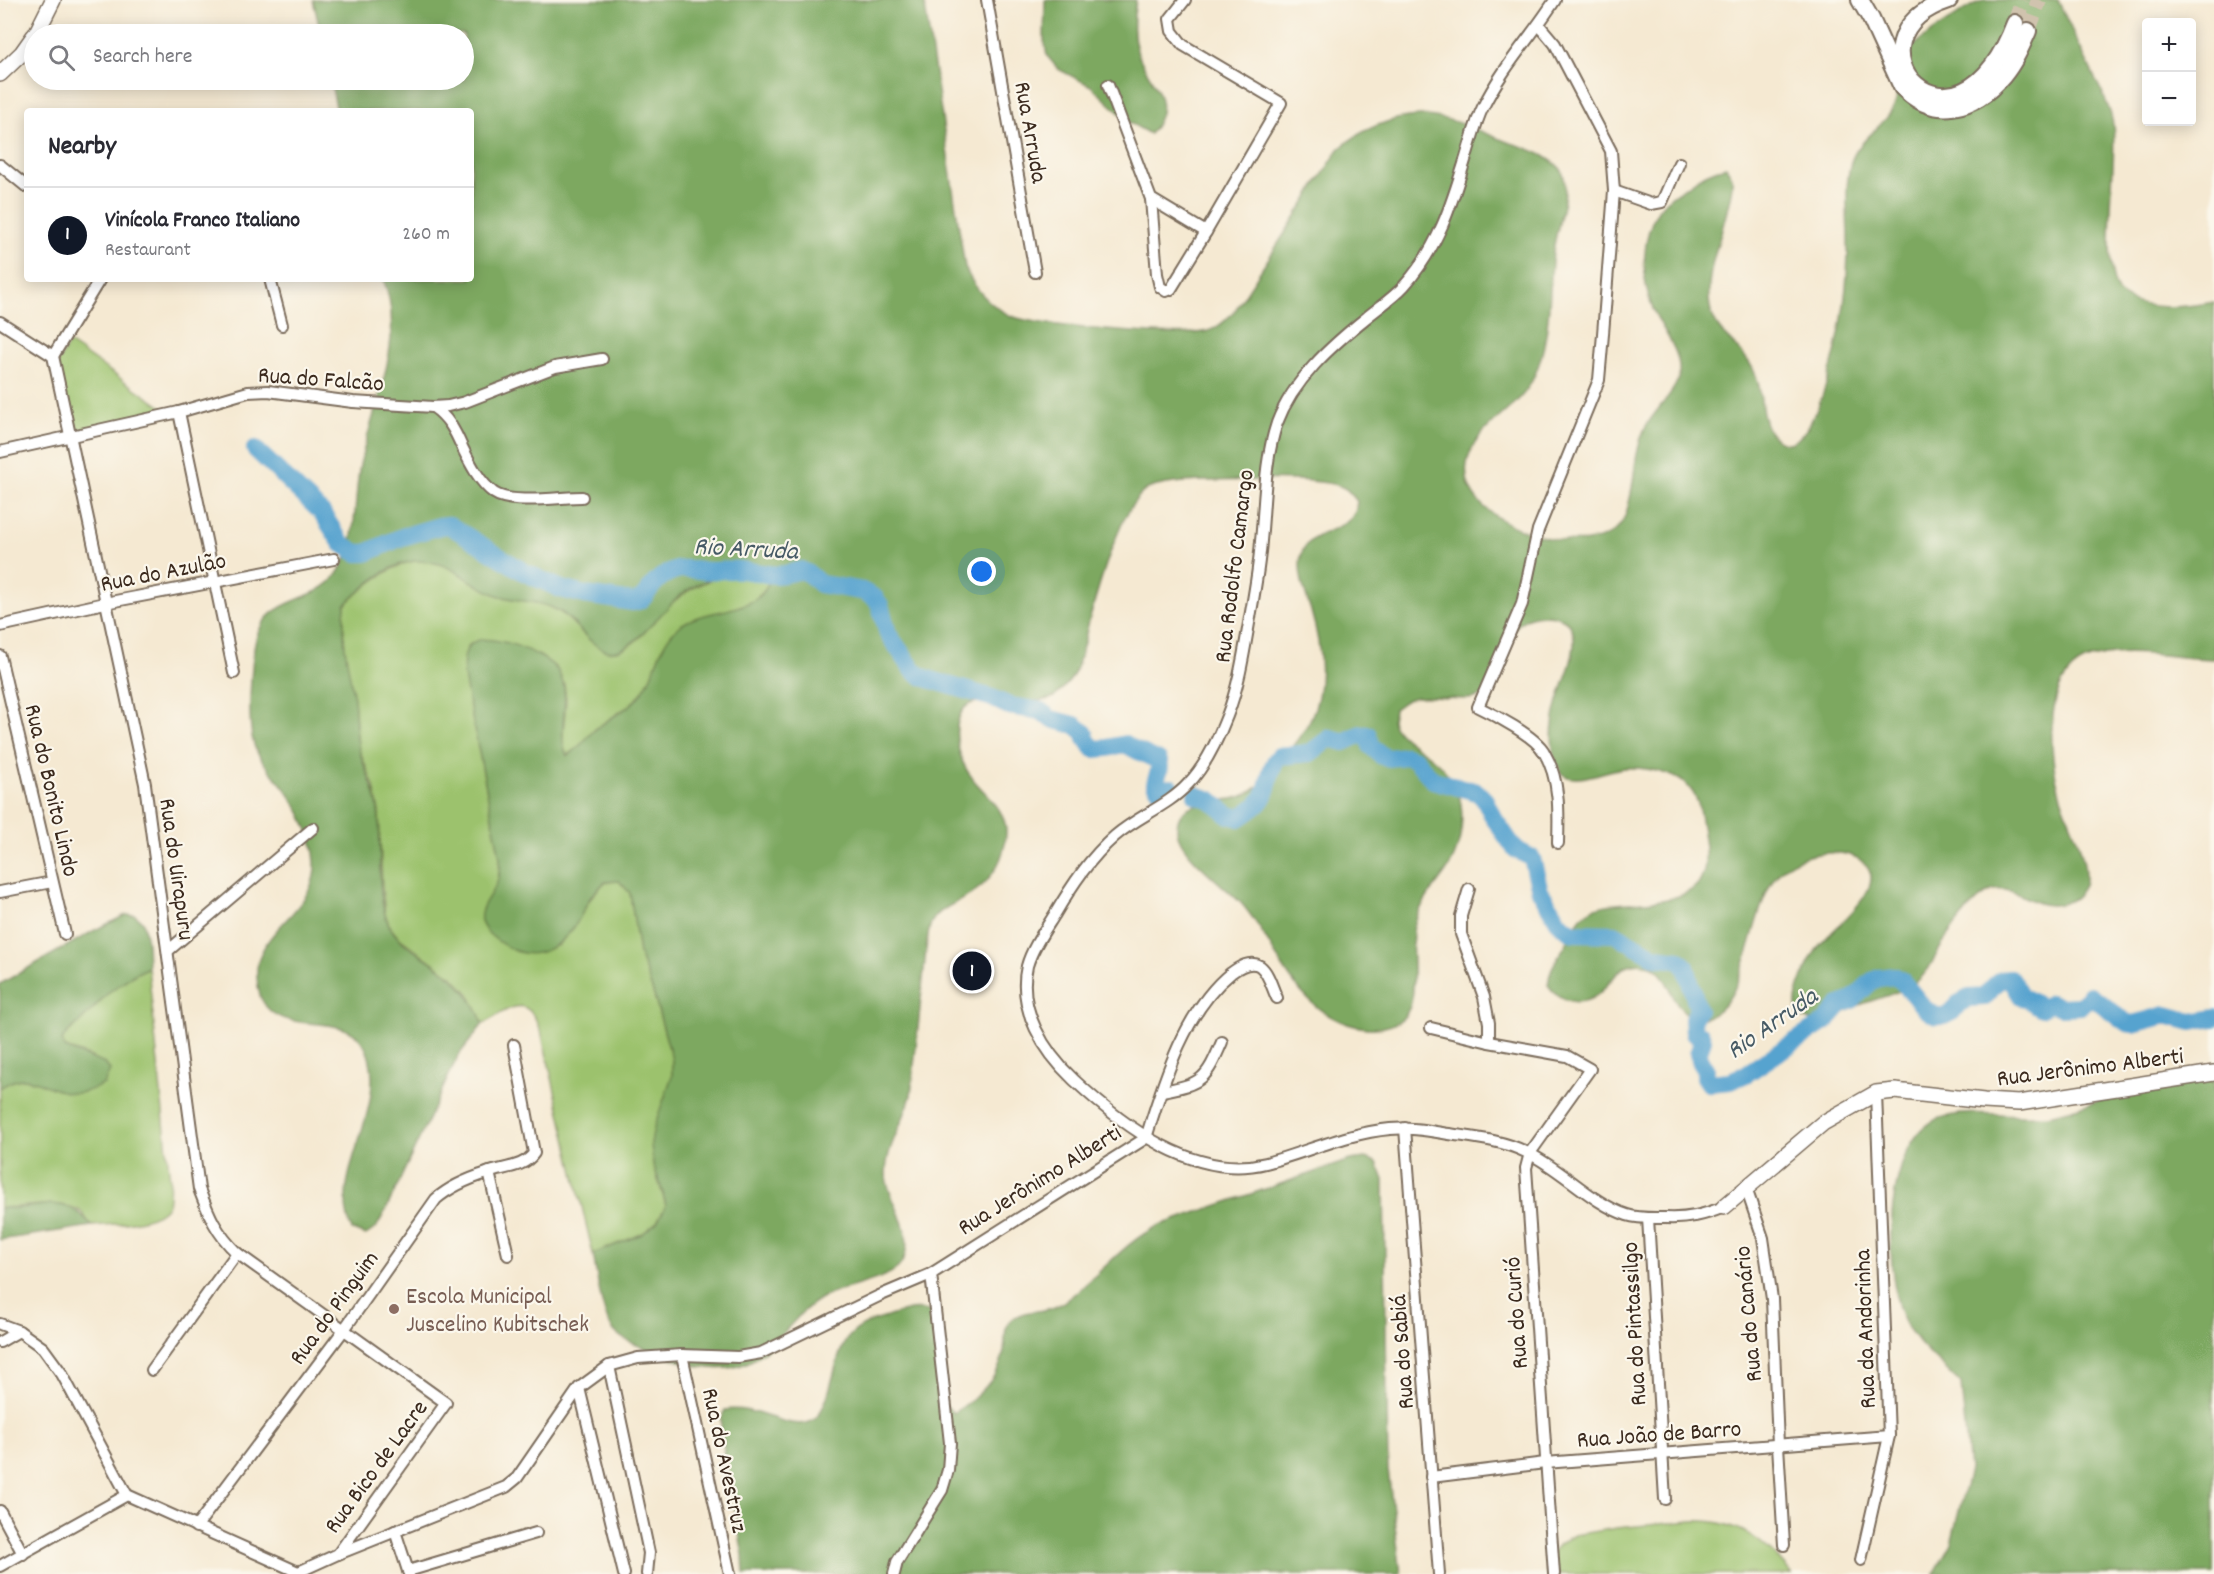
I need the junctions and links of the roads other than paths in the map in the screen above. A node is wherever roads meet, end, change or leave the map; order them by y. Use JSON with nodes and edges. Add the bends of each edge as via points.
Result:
{"nodes":[{"id":1,"x":53,"y":0,"type":"edge"},
{"id":2,"x":987,"y":0,"type":"edge"},
{"id":3,"x":1185,"y":0,"type":"edge"},
{"id":4,"x":1555,"y":0,"type":"edge"},
{"id":5,"x":1860,"y":0,"type":"edge"},
{"id":6,"x":1949,"y":0,"type":"edge"},
{"id":7,"x":41,"y":24,"type":"edge"},
{"id":8,"x":1539,"y":25,"type":"junction"},
{"id":9,"x":24,"y":50,"type":"edge"},
{"id":10,"x":0,"y":74,"type":"edge"},
{"id":11,"x":1108,"y":85,"type":"dead end"},
{"id":12,"x":1679,"y":163,"type":"dead end"},
{"id":13,"x":0,"y":165,"type":"edge"},
{"id":14,"x":24,"y":185,"type":"edge"},
{"id":15,"x":1614,"y":190,"type":"junction"},
{"id":16,"x":1151,"y":199,"type":"junction"},
{"id":17,"x":1206,"y":232,"type":"junction"},
{"id":18,"x":1035,"y":272,"type":"dead end"},
{"id":19,"x":98,"y":282,"type":"edge"},
{"id":20,"x":271,"y":282,"type":"edge"},
{"id":21,"x":0,"y":322,"type":"edge"},
{"id":22,"x":282,"y":325,"type":"dead end"},
{"id":23,"x":53,"y":356,"type":"junction"},
{"id":24,"x":602,"y":359,"type":"dead end"},
{"id":25,"x":433,"y":407,"type":"junction"},
{"id":26,"x":179,"y":411,"type":"junction"},
{"id":27,"x":70,"y":436,"type":"junction"},
{"id":28,"x":0,"y":452,"type":"edge"},
{"id":29,"x":582,"y":496,"type":"dead end"},
{"id":30,"x":334,"y":559,"type":"dead end"},
{"id":31,"x":215,"y":582,"type":"junction"},
{"id":32,"x":105,"y":603,"type":"junction"},
{"id":33,"x":0,"y":626,"type":"edge"},
{"id":34,"x":0,"y":656,"type":"edge"},
{"id":35,"x":234,"y":673,"type":"dead end"},
{"id":36,"x":313,"y":828,"type":"dead end"},
{"id":37,"x":1558,"y":843,"type":"dead end"},
{"id":38,"x":52,"y":882,"type":"junction"},
{"id":39,"x":1470,"y":889,"type":"dead end"},
{"id":40,"x":0,"y":892,"type":"edge"},
{"id":41,"x":65,"y":934,"type":"dead end"},
{"id":42,"x":169,"y":950,"type":"junction"},
{"id":43,"x":1276,"y":998,"type":"dead end"},
{"id":44,"x":1431,"y":1028,"type":"dead end"},
{"id":45,"x":1222,"y":1042,"type":"dead end"},
{"id":46,"x":1489,"y":1042,"type":"junction"},
{"id":47,"x":514,"y":1045,"type":"dead end"},
{"id":48,"x":2214,"y":1073,"type":"edge"},
{"id":49,"x":1162,"y":1091,"type":"junction"},
{"id":50,"x":1876,"y":1093,"type":"junction"},
{"id":51,"x":1406,"y":1128,"type":"junction"},
{"id":52,"x":1146,"y":1138,"type":"junction"},
{"id":53,"x":1530,"y":1153,"type":"junction"},
{"id":54,"x":489,"y":1172,"type":"junction"},
{"id":55,"x":1746,"y":1188,"type":"junction"},
{"id":56,"x":1724,"y":1207,"type":"joint"},
{"id":57,"x":1648,"y":1218,"type":"junction"},
{"id":58,"x":237,"y":1253,"type":"junction"},
{"id":59,"x":508,"y":1255,"type":"dead end"},
{"id":60,"x":931,"y":1274,"type":"junction"},
{"id":61,"x":0,"y":1324,"type":"edge"},
{"id":62,"x":19,"y":1331,"type":"junction"},
{"id":63,"x":343,"y":1331,"type":"junction"},
{"id":64,"x":0,"y":1342,"type":"edge"},
{"id":65,"x":682,"y":1355,"type":"junction"},
{"id":66,"x":609,"y":1366,"type":"junction"},
{"id":67,"x":152,"y":1370,"type":"dead end"},
{"id":68,"x":579,"y":1388,"type":"junction"},
{"id":69,"x":446,"y":1403,"type":"joint"},
{"id":70,"x":1889,"y":1436,"type":"junction"},
{"id":71,"x":1778,"y":1445,"type":"junction"},
{"id":72,"x":1662,"y":1454,"type":"junction"},
{"id":73,"x":1545,"y":1463,"type":"junction"},
{"id":74,"x":1431,"y":1477,"type":"junction"},
{"id":75,"x":127,"y":1495,"type":"junction"},
{"id":76,"x":1665,"y":1499,"type":"dead end"},
{"id":77,"x":0,"y":1511,"type":"edge"},
{"id":78,"x":196,"y":1527,"type":"junction"},
{"id":79,"x":395,"y":1532,"type":"junction"},
{"id":80,"x":536,"y":1533,"type":"dead end"},
{"id":81,"x":1784,"y":1545,"type":"dead end"},
{"id":82,"x":23,"y":1554,"type":"junction"},
{"id":83,"x":338,"y":1554,"type":"junction"},
{"id":84,"x":1861,"y":1560,"type":"dead end"},
{"id":85,"x":0,"y":1566,"type":"edge"},
{"id":86,"x":409,"y":1572,"type":"edge"},
{"id":87,"x":296,"y":1573,"type":"edge"},
{"id":88,"x":624,"y":1574,"type":"edge"},
{"id":89,"x":647,"y":1574,"type":"edge"},
{"id":90,"x":730,"y":1574,"type":"edge"},
{"id":91,"x":894,"y":1574,"type":"edge"},
{"id":92,"x":1438,"y":1574,"type":"edge"},
{"id":93,"x":1554,"y":1574,"type":"edge"}],
"edges":[{"from":1,"to":7,"type":"street"},
{"from":2,"to":18,"type":"street","name":"Rua Arruda"},
{"from":3,"to":17,"type":"street","via":[[1170,19],[1172,31],[1183,45],[1281,103]]},
{"from":4,"to":8,"type":"street","name":"Rua Rodolfo Camargo"},
{"from":5,"to":6,"type":"main road","via":[[1902,87],[1930,106],[1950,108],[1971,102],[2004,75],[2018,54],[2022,27],[1982,80],[1951,94],[1933,94],[1917,87],[1907,75],[1901,45],[1913,21]]},
{"from":8,"to":15,"type":"street","via":[[1555,44],[1611,151]]},
{"from":8,"to":52,"type":"street","name":"Rua Rodolfo Camargo","via":[[1497,81],[1481,111],[1449,215],[1428,255],[1402,289],[1341,338],[1303,378],[1280,416],[1266,470],[1261,543],[1239,678],[1228,715],[1205,763],[1174,797],[1119,832],[1096,853],[1068,890],[1027,966],[1025,991],[1029,1012],[1058,1064]]},
{"from":9,"to":10,"type":"street"},
{"from":11,"to":16,"type":"street"},
{"from":12,"to":15,"type":"street","via":[[1658,204]]},
{"from":13,"to":14,"type":"street"},
{"from":15,"to":37,"type":"street","via":[[1599,380],[1538,530],[1522,604],[1478,707],[1543,750],[1554,777]]},
{"from":16,"to":17,"type":"street"},
{"from":16,"to":17,"type":"street","via":[[1157,274],[1160,287],[1166,291],[1171,289]]},
{"from":19,"to":23,"type":"street"},
{"from":20,"to":22,"type":"street"},
{"from":21,"to":23,"type":"street"},
{"from":23,"to":27,"type":"street","name":"Rua do Uirapuru"},
{"from":24,"to":25,"type":"street","name":"Rua do Falcão","via":[[555,366],[465,402]]},
{"from":25,"to":26,"type":"street","name":"Rua do Falcão","via":[[268,391],[248,392]]},
{"from":25,"to":29,"type":"street","via":[[443,414],[480,479],[493,493],[516,498]]},
{"from":26,"to":27,"type":"street","name":"Rua do Falcão"},
{"from":26,"to":31,"type":"street"},
{"from":27,"to":28,"type":"street","name":"Rua do Falcão"},
{"from":27,"to":32,"type":"street","name":"Rua do Uirapuru"},
{"from":30,"to":31,"type":"street","name":"Rua do Azulão"},
{"from":31,"to":32,"type":"street","name":"Rua do Azulão"},
{"from":31,"to":35,"type":"street"},
{"from":32,"to":33,"type":"street","name":"Rua do Azulão"},
{"from":32,"to":42,"type":"street","name":"Rua do Uirapuru","via":[[145,784]]},
{"from":34,"to":38,"type":"street","name":"Rua do Bonito Lindo"},
{"from":36,"to":42,"type":"street"},
{"from":38,"to":40,"type":"street"},
{"from":38,"to":41,"type":"street","name":"Rua do Bonito Lindo"},
{"from":39,"to":46,"type":"street","via":[[1461,916],[1461,934],[1484,997]]},
{"from":42,"to":58,"type":"street","name":"Rua do Uirapuru","via":[[199,1188],[211,1220]]},
{"from":43,"to":49,"type":"street","via":[[1266,973],[1258,965],[1248,963],[1224,979],[1195,1015]]},
{"from":44,"to":46,"type":"street"},
{"from":45,"to":49,"type":"street","via":[[1203,1078]]},
{"from":46,"to":53,"type":"street","name":"Rua do Curió","via":[[1567,1056],[1590,1069]]},
{"from":47,"to":54,"type":"street","name":"Rua do Pinguim","via":[[534,1153],[529,1161]]},
{"from":48,"to":50,"type":"street","name":"Rua Jerônimo Alberti","via":[[2019,1103],[1895,1091]]},
{"from":49,"to":52,"type":"street"},
{"from":50,"to":55,"type":"street","name":"Rua Jerônimo Alberti","via":[[1823,1123]]},
{"from":50,"to":70,"type":"street","name":"Rua da Andorinha"},
{"from":51,"to":52,"type":"street","name":"Rua Jerônimo Alberti","via":[[1359,1134],[1243,1167],[1205,1162]]},
{"from":51,"to":53,"type":"street","name":"Rua Jerônimo Alberti","via":[[1502,1142]]},
{"from":51,"to":74,"type":"street","name":"Rua do Sabiá"},
{"from":52,"to":60,"type":"street","name":"Rua Jerônimo Alberti"},
{"from":53,"to":57,"type":"street","name":"Rua Jerônimo Alberti","via":[[1601,1201],[1626,1214]]},
{"from":53,"to":73,"type":"street","name":"Rua do Curió","via":[[1526,1168]]},
{"from":54,"to":59,"type":"street"},
{"from":54,"to":63,"type":"street","name":"Rua do Pinguim","via":[[449,1188],[436,1199]]},
{"from":55,"to":56,"type":"street","name":"Rua Jerônimo Alberti"},
{"from":55,"to":71,"type":"street","name":"Rua do Canário","via":[[1763,1238],[1772,1299]]},
{"from":56,"to":57,"type":"street","name":"Rua Jerônimo Alberti","via":[[1685,1219]]},
{"from":57,"to":72,"type":"street","name":"Rua do Pintassilgo"},
{"from":58,"to":63,"type":"street","name":"Rua do Uirapuru"},
{"from":58,"to":67,"type":"street"},
{"from":60,"to":65,"type":"street","name":"Rua Jerônimo Alberti","via":[[761,1353],[738,1357]]},
{"from":60,"to":91,"type":"street","via":[[950,1443],[948,1470],[942,1490],[897,1562]]},
{"from":61,"to":62,"type":"street"},
{"from":62,"to":64,"type":"street"},
{"from":62,"to":75,"type":"street","via":[[43,1348],[62,1374]]},
{"from":63,"to":69,"type":"street","name":"Rua do Uirapuru"},
{"from":63,"to":78,"type":"street","name":"Rua do Pinguim"},
{"from":65,"to":66,"type":"street","name":"Rua Jerônimo Alberti","via":[[638,1358]]},
{"from":65,"to":90,"type":"street","name":"Rua do Avestruz"},
{"from":66,"to":68,"type":"street","name":"Rua Jerônimo Alberti"},
{"from":66,"to":89,"type":"street","via":[[649,1553]]},
{"from":68,"to":79,"type":"street","name":"Rua Jerônimo Alberti","via":[[523,1470],[506,1487]]},
{"from":68,"to":88,"type":"street"},
{"from":69,"to":83,"type":"street","name":"Rua Bico de Lacre"},
{"from":70,"to":71,"type":"street","name":"Rua João de Barro"},
{"from":70,"to":84,"type":"street","name":"Rua da Andorinha"},
{"from":71,"to":72,"type":"street","name":"Rua João de Barro"},
{"from":71,"to":81,"type":"street","name":"Rua do Canário"},
{"from":72,"to":73,"type":"street","name":"Rua João de Barro"},
{"from":72,"to":76,"type":"street","name":"Rua do Pintassilgo"},
{"from":73,"to":74,"type":"street","name":"Rua João de Barro"},
{"from":73,"to":93,"type":"street","name":"Rua do Curió"},
{"from":74,"to":92,"type":"street","name":"Rua do Sabiá"},
{"from":75,"to":78,"type":"street"},
{"from":75,"to":82,"type":"street"},
{"from":77,"to":82,"type":"street"},
{"from":78,"to":87,"type":"street"},
{"from":79,"to":83,"type":"street","name":"Rua Jerônimo Alberti"},
{"from":79,"to":86,"type":"street"},
{"from":80,"to":86,"type":"street"},
{"from":82,"to":85,"type":"street"},
{"from":83,"to":87,"type":"street","name":"Rua Jerônimo Alberti"}]}
